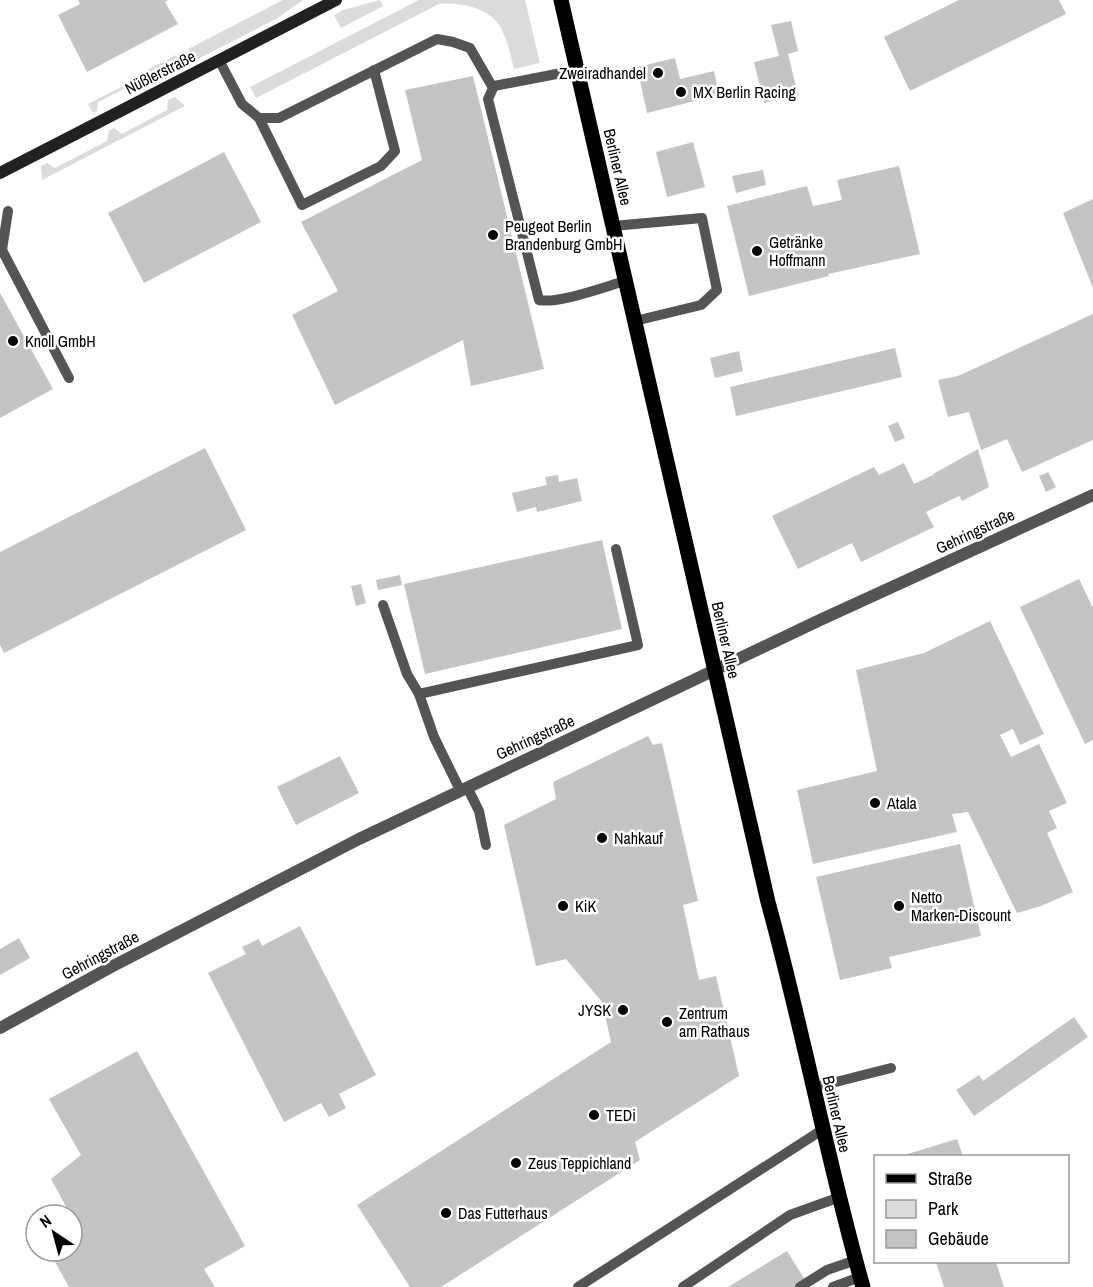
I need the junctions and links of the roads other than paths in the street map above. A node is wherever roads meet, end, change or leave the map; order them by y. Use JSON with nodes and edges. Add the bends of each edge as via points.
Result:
{"nodes":[{"id":1,"x":336,"y":0,"type":"edge"},
{"id":2,"x":561,"y":0,"type":"edge"},
{"id":3,"x":219,"y":60,"type":"junction"},
{"id":4,"x":374,"y":70,"type":"junction"},
{"id":5,"x":577,"y":70,"type":"junction"},
{"id":6,"x":493,"y":88,"type":"junction"},
{"id":7,"x":258,"y":118,"type":"junction"},
{"id":8,"x":0,"y":173,"type":"edge"},
{"id":9,"x":8,"y":211,"type":"dead end"},
{"id":10,"x":613,"y":226,"type":"junction"},
{"id":11,"x":1,"y":251,"type":"edge"},
{"id":12,"x":625,"y":281,"type":"junction"},
{"id":13,"x":635,"y":321,"type":"junction"},
{"id":14,"x":69,"y":378,"type":"dead end"},
{"id":15,"x":1093,"y":495,"type":"edge"},
{"id":16,"x":616,"y":549,"type":"dead end"},
{"id":17,"x":383,"y":604,"type":"dead end"},
{"id":18,"x":715,"y":671,"type":"junction"},
{"id":19,"x":419,"y":694,"type":"junction"},
{"id":20,"x":464,"y":788,"type":"junction"},
{"id":21,"x":486,"y":845,"type":"dead end"},
{"id":22,"x":0,"y":1028,"type":"edge"},
{"id":23,"x":891,"y":1068,"type":"dead end"},
{"id":24,"x":812,"y":1088,"type":"junction"},
{"id":25,"x":822,"y":1130,"type":"junction"},
{"id":26,"x":840,"y":1197,"type":"junction"},
{"id":27,"x":856,"y":1260,"type":"junction"},
{"id":28,"x":862,"y":1282,"type":"edge"},
{"id":29,"x":578,"y":1287,"type":"edge"},
{"id":30,"x":682,"y":1287,"type":"edge"},
{"id":31,"x":800,"y":1287,"type":"edge"},
{"id":32,"x":833,"y":1287,"type":"edge"}],
"edges":[{"from":1,"to":3,"type":"street","name":"Nüßlerstraße"},
{"from":2,"to":5,"type":"main road","name":"Berliner Allee"},
{"from":3,"to":7,"type":"lane","via":[[242,104]]},
{"from":3,"to":8,"type":"street","name":"Nüßlerstraße"},
{"from":4,"to":6,"type":"lane","via":[[437,39],[470,48]]},
{"from":4,"to":7,"type":"lane","via":[[279,118]]},
{"from":4,"to":7,"type":"lane","via":[[394,151],[381,166],[302,205]]},
{"from":5,"to":6,"type":"lane","via":[[516,80]]},
{"from":5,"to":10,"type":"main road","name":"Berliner Allee"},
{"from":6,"to":12,"type":"lane","via":[[488,99],[539,300],[567,297]]},
{"from":9,"to":11,"type":"lane"},
{"from":10,"to":12,"type":"main road","name":"Berliner Allee"},
{"from":10,"to":13,"type":"lane","via":[[702,218],[717,290],[701,305]]},
{"from":11,"to":14,"type":"lane"},
{"from":12,"to":13,"type":"main road","name":"Berliner Allee"},
{"from":13,"to":18,"type":"main road","name":"Berliner Allee"},
{"from":15,"to":18,"type":"street","name":"Gehringstraße"},
{"from":16,"to":19,"type":"lane","via":[[638,645]]},
{"from":17,"to":19,"type":"lane","via":[[406,674]]},
{"from":18,"to":20,"type":"street","name":"Gehringstraße"},
{"from":18,"to":24,"type":"main road","name":"Berliner Allee"},
{"from":19,"to":20,"type":"lane","via":[[434,737]]},
{"from":20,"to":21,"type":"lane","via":[[479,811]]},
{"from":20,"to":22,"type":"street","name":"Gehringstraße","via":[[162,940]]},
{"from":23,"to":24,"type":"lane"},
{"from":24,"to":25,"type":"main road","name":"Berliner Allee"},
{"from":25,"to":26,"type":"main road","name":"Berliner Allee"},
{"from":25,"to":29,"type":"lane"},
{"from":26,"to":27,"type":"main road","name":"Berliner Allee"},
{"from":26,"to":30,"type":"lane","via":[[790,1215]]},
{"from":27,"to":28,"type":"main road","name":"Berliner Allee"},
{"from":27,"to":31,"type":"lane","via":[[827,1270]]},
{"from":28,"to":32,"type":"lane"}]}
